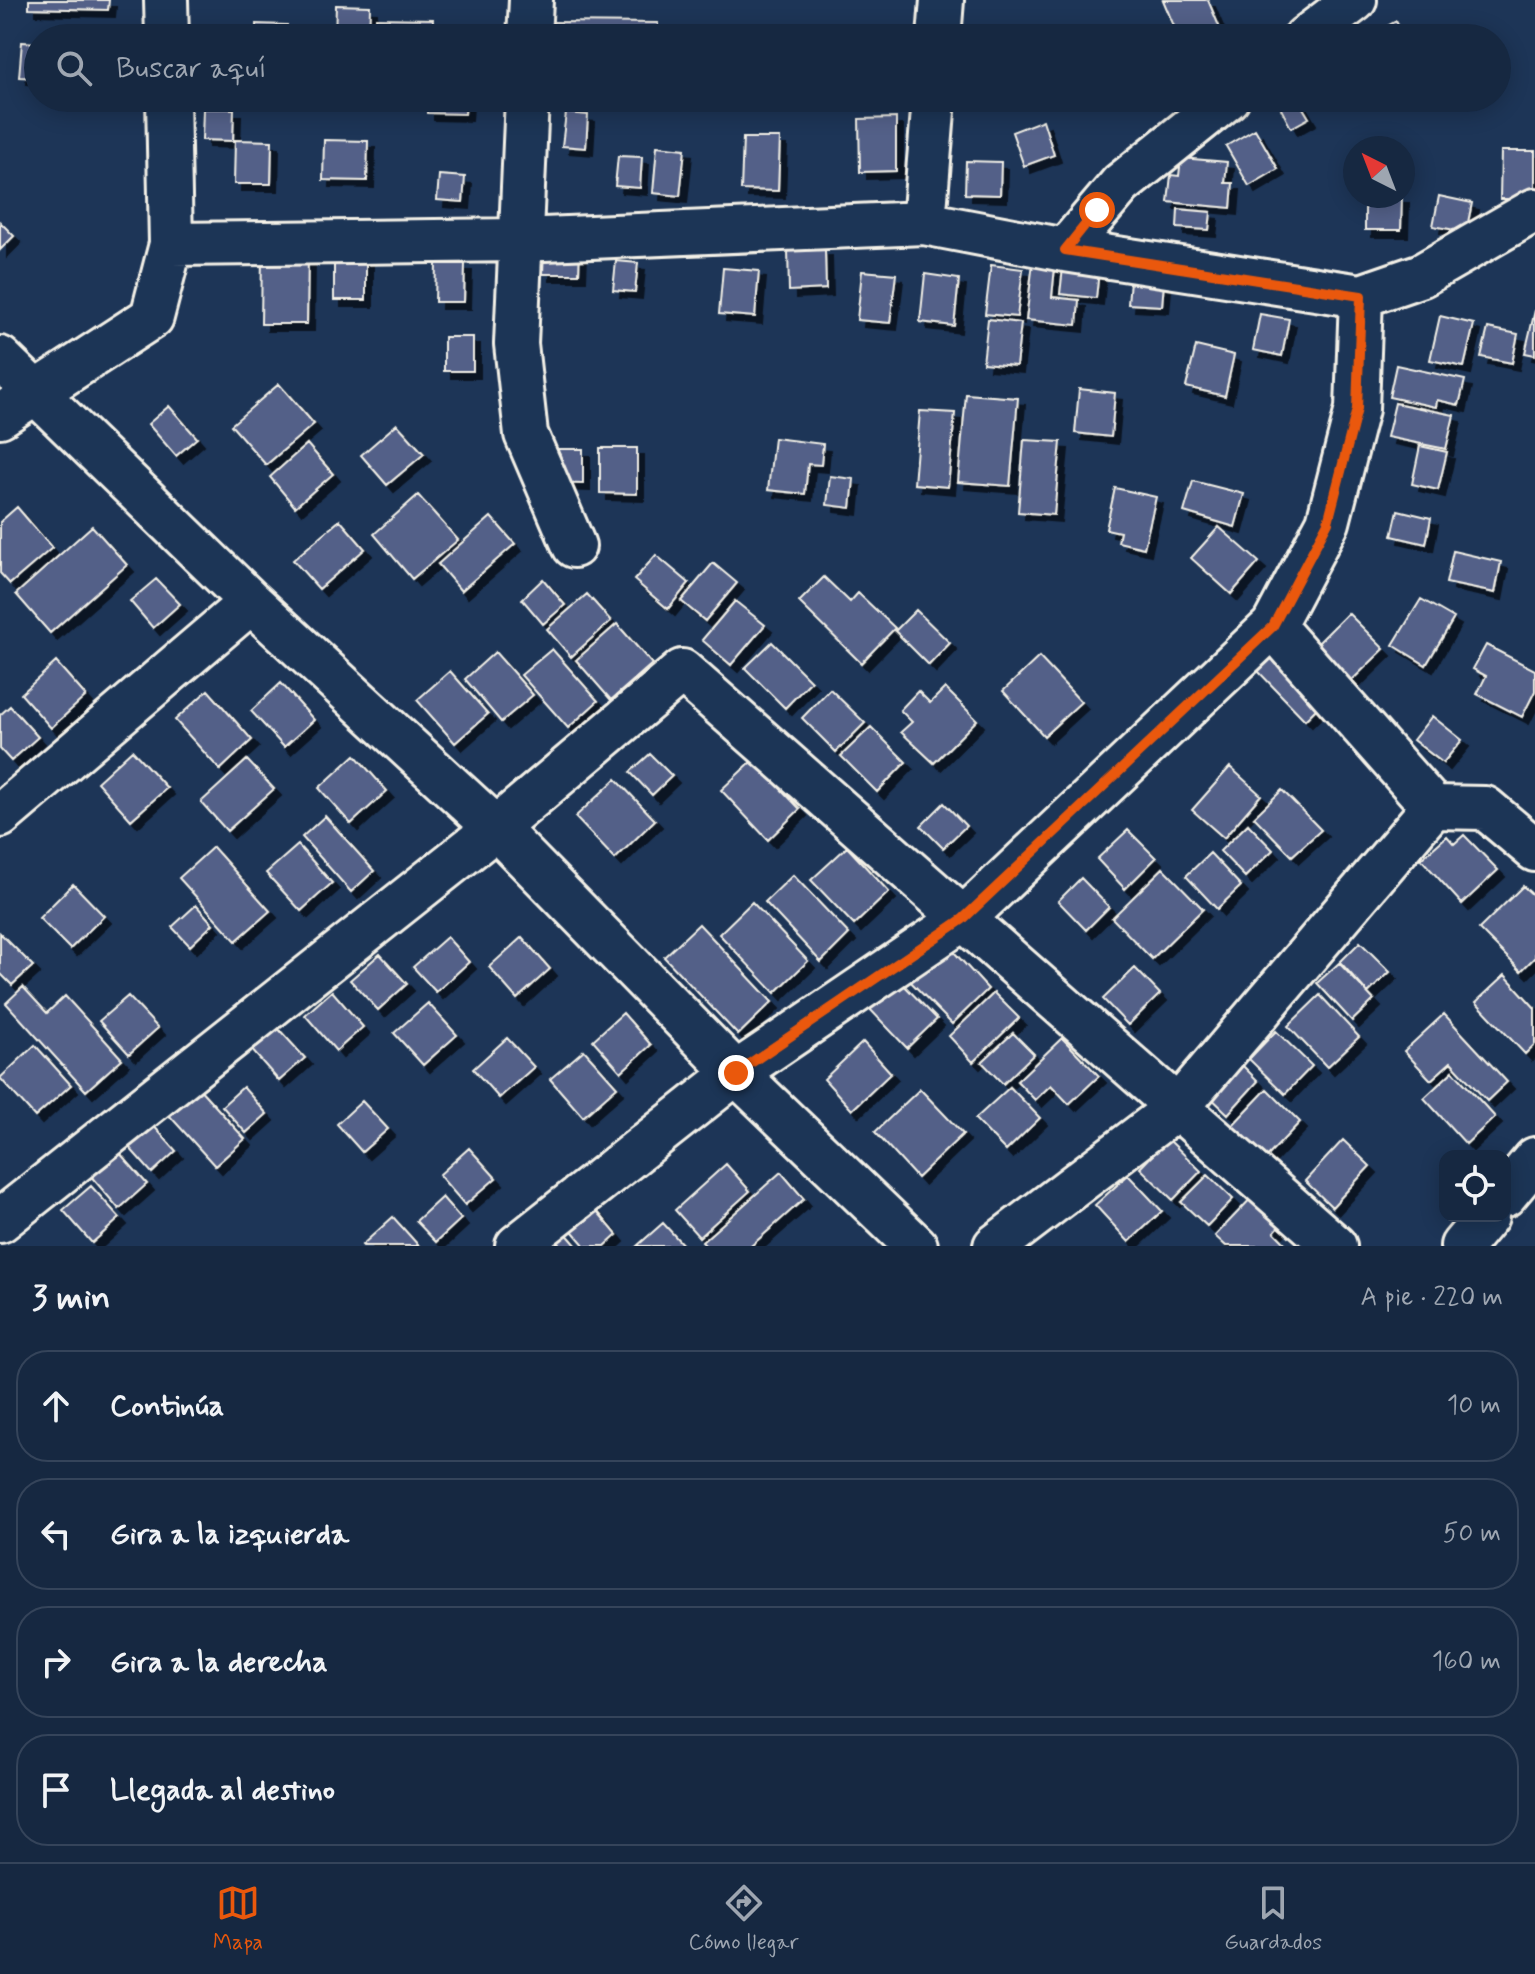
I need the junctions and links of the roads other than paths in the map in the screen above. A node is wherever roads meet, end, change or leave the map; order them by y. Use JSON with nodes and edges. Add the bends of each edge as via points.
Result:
{"nodes":[{"id":1,"x":166,"y":0,"type":"edge"},
{"id":2,"x":531,"y":0,"type":"edge"},
{"id":3,"x":942,"y":0,"type":"edge"},
{"id":4,"x":1355,"y":0,"type":"edge"},
{"id":5,"x":167,"y":24,"type":"edge"},
{"id":6,"x":530,"y":24,"type":"edge"},
{"id":7,"x":940,"y":24,"type":"edge"},
{"id":8,"x":1323,"y":24,"type":"edge"},
{"id":9,"x":168,"y":112,"type":"edge"},
{"id":10,"x":526,"y":112,"type":"edge"},
{"id":11,"x":933,"y":112,"type":"edge"},
{"id":12,"x":1211,"y":112,"type":"edge"},
{"id":13,"x":1535,"y":210,"type":"edge"},
{"id":14,"x":924,"y":223,"type":"junction"},
{"id":15,"x":520,"y":240,"type":"junction"},
{"id":16,"x":171,"y":244,"type":"junction"},
{"id":17,"x":1065,"y":250,"type":"junction"},
{"id":18,"x":1361,"y":296,"type":"junction"},
{"id":19,"x":0,"y":358,"type":"edge"},
{"id":20,"x":36,"y":392,"type":"junction"},
{"id":21,"x":0,"y":416,"type":"edge"},
{"id":22,"x":574,"y":546,"type":"dead end"},
{"id":23,"x":251,"y":602,"type":"junction"},
{"id":24,"x":1273,"y":626,"type":"junction"},
{"id":25,"x":1433,"y":807,"type":"junction"},
{"id":26,"x":0,"y":816,"type":"edge"},
{"id":27,"x":496,"y":828,"type":"junction"},
{"id":28,"x":1535,"y":850,"type":"edge"},
{"id":29,"x":963,"y":919,"type":"junction"},
{"id":30,"x":736,"y":1073,"type":"junction"},
{"id":31,"x":1178,"y":1107,"type":"junction"},
{"id":32,"x":1535,"y":1159,"type":"edge"},
{"id":33,"x":1511,"y":1188,"type":"edge"},
{"id":34,"x":0,"y":1221,"type":"edge"},
{"id":35,"x":1482,"y":1222,"type":"edge"},
{"id":36,"x":517,"y":1246,"type":"edge"},
{"id":37,"x":916,"y":1246,"type":"edge"},
{"id":38,"x":995,"y":1246,"type":"edge"},
{"id":39,"x":1335,"y":1246,"type":"edge"},
{"id":40,"x":1462,"y":1246,"type":"edge"}],
"edges":[{"from":1,"to":5,"type":"street"},
{"from":2,"to":6,"type":"street"},
{"from":3,"to":7,"type":"street"},
{"from":4,"to":8,"type":"street"},
{"from":9,"to":16,"type":"street"},
{"from":10,"to":15,"type":"street"},
{"from":11,"to":14,"type":"street"},
{"from":12,"to":17,"type":"street","via":[[1121,184]]},
{"from":13,"to":18,"type":"street","via":[[1422,275]]},
{"from":14,"to":15,"type":"street"},
{"from":14,"to":17,"type":"street"},
{"from":15,"to":16,"type":"street"},
{"from":15,"to":22,"type":"street","via":[[516,344],[526,434]]},
{"from":16,"to":20,"type":"street","via":[[152,317]]},
{"from":17,"to":18,"type":"street"},
{"from":18,"to":24,"type":"street","via":[[1357,409],[1328,522]]},
{"from":19,"to":20,"type":"street"},
{"from":20,"to":21,"type":"street"},
{"from":20,"to":23,"type":"street"},
{"from":23,"to":26,"type":"street"},
{"from":23,"to":27,"type":"street"},
{"from":24,"to":25,"type":"street"},
{"from":24,"to":29,"type":"street"},
{"from":25,"to":28,"type":"street","via":[[1485,808]]},
{"from":25,"to":31,"type":"street"},
{"from":27,"to":29,"type":"street","via":[[682,671]]},
{"from":27,"to":30,"type":"street"},
{"from":27,"to":34,"type":"street"},
{"from":29,"to":30,"type":"street"},
{"from":29,"to":31,"type":"street"},
{"from":30,"to":36,"type":"street"},
{"from":30,"to":37,"type":"street"},
{"from":31,"to":38,"type":"street"},
{"from":31,"to":39,"type":"street"},
{"from":32,"to":33,"type":"street"},
{"from":35,"to":40,"type":"street"}]}
